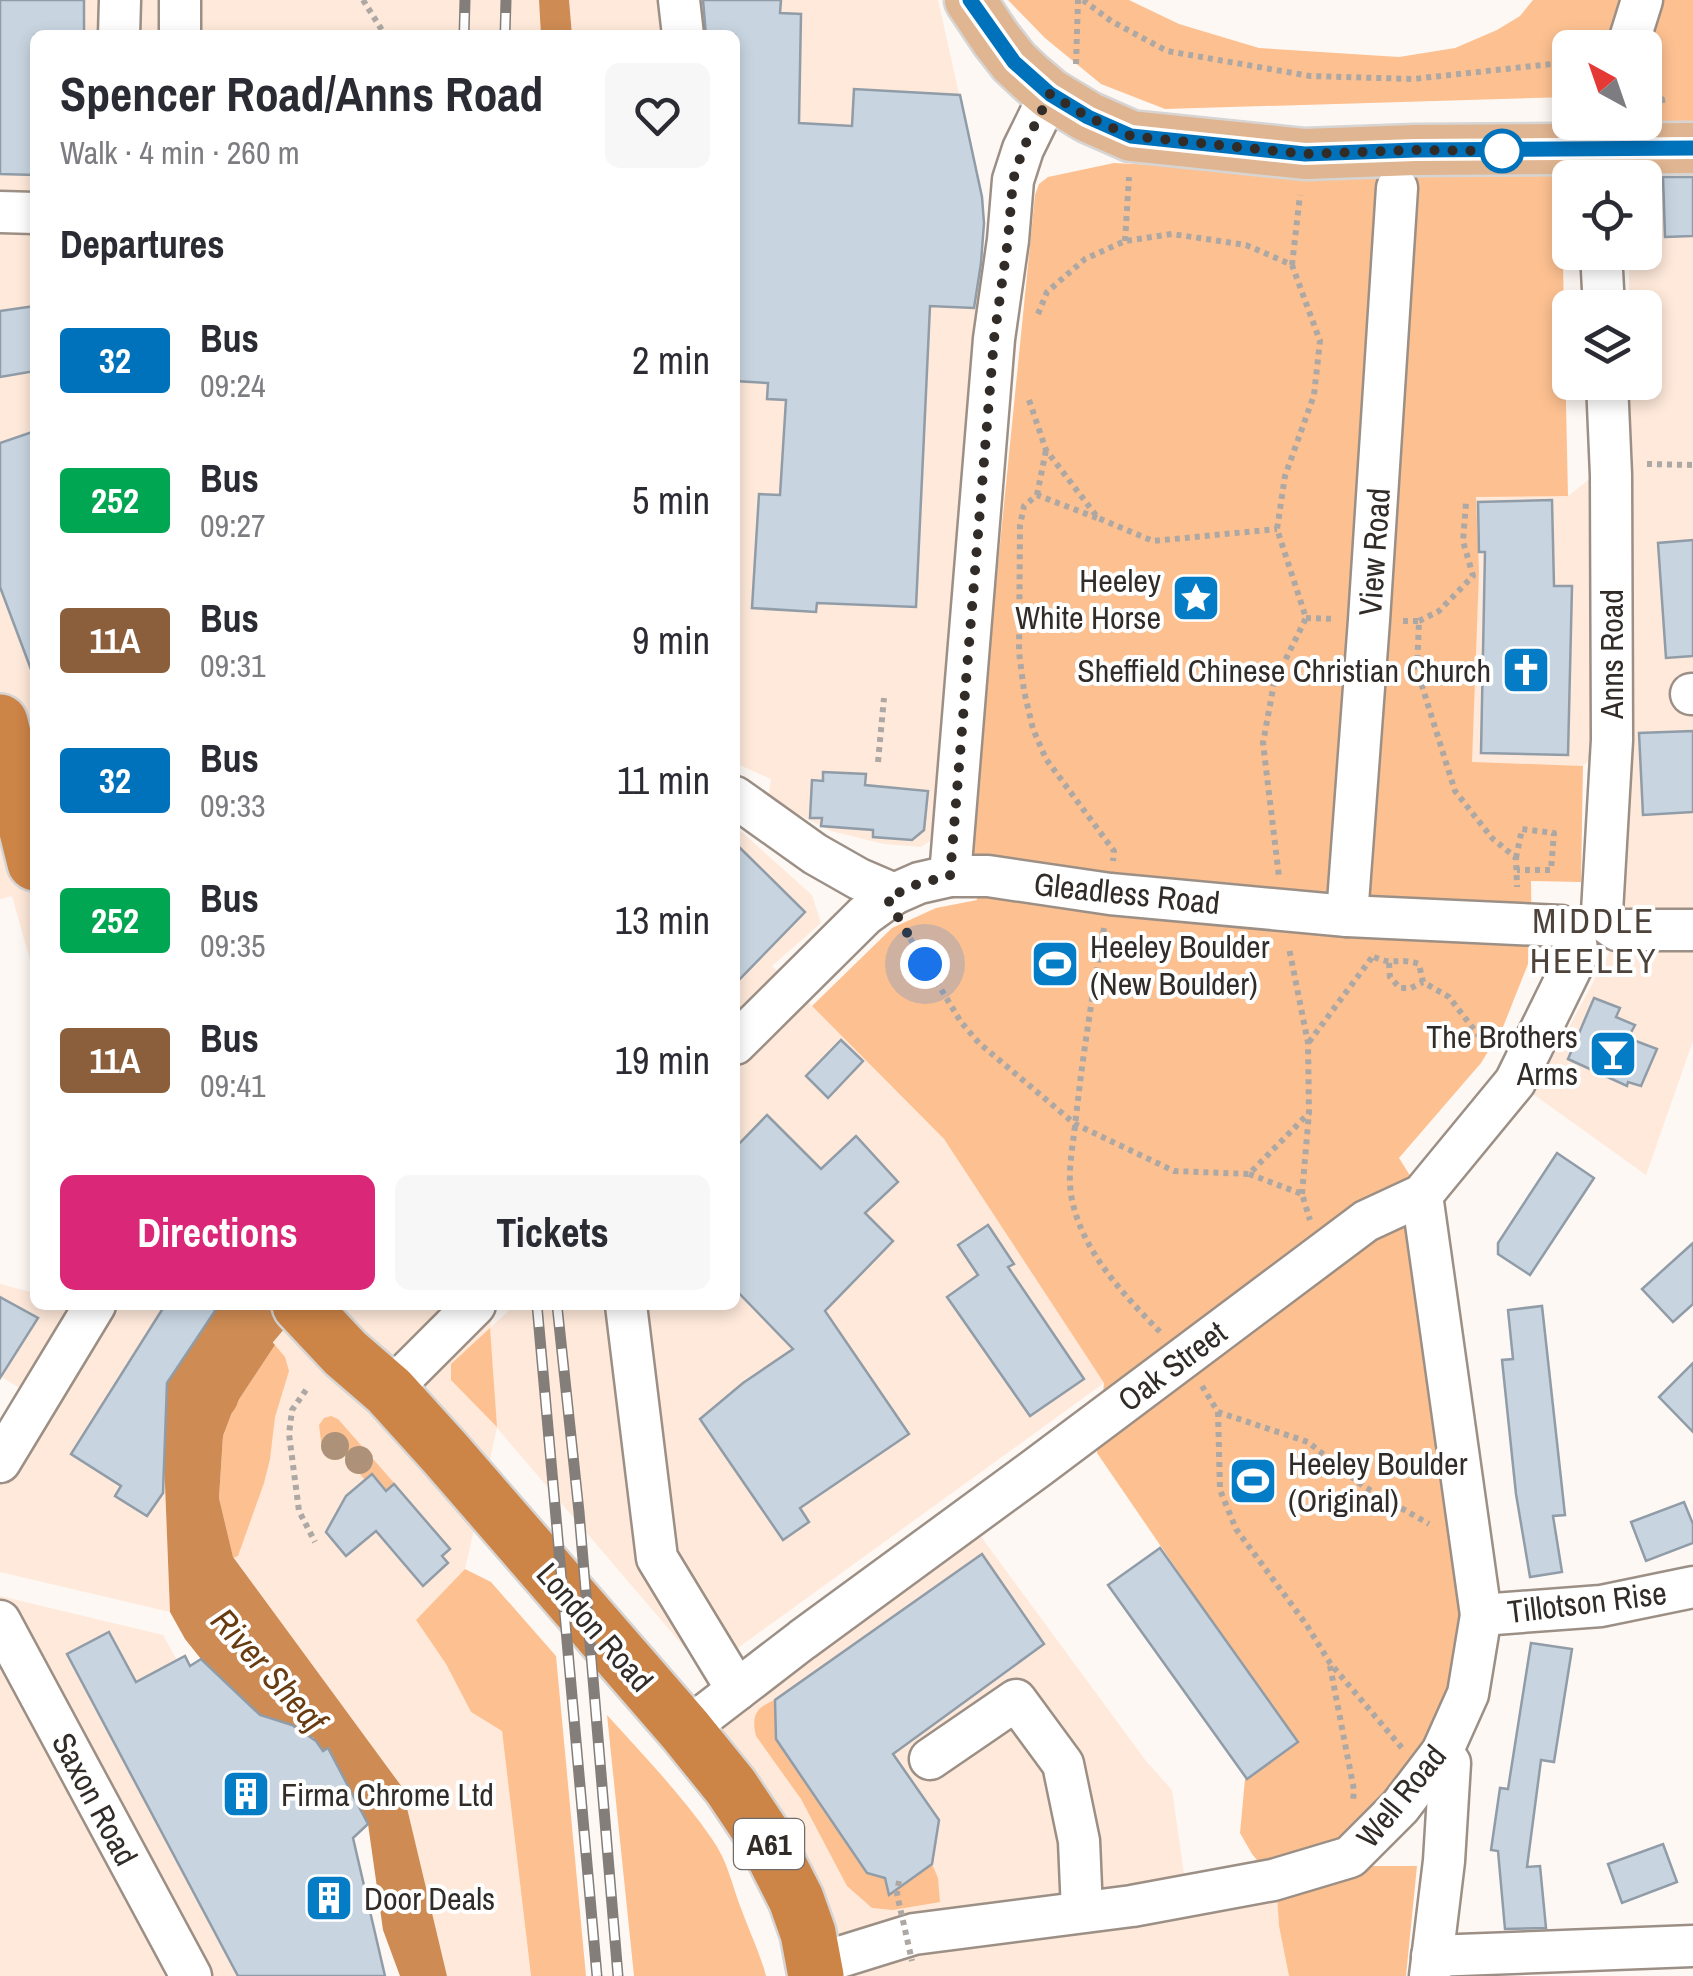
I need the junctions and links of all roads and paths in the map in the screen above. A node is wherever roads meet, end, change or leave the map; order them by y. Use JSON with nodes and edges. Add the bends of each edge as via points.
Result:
{"nodes":[{"id":1,"x":120,"y":0,"type":"edge"},
{"id":2,"x":180,"y":0,"type":"edge"},
{"id":3,"x":364,"y":0,"type":"edge"},
{"id":4,"x":679,"y":0,"type":"edge"},
{"id":5,"x":970,"y":0,"type":"edge"},
{"id":6,"x":1080,"y":0,"type":"edge"},
{"id":7,"x":1642,"y":0,"type":"edge"},
{"id":8,"x":119,"y":30,"type":"edge"},
{"id":9,"x":180,"y":30,"type":"edge"},
{"id":10,"x":382,"y":30,"type":"edge"},
{"id":11,"x":682,"y":30,"type":"edge"},
{"id":12,"x":1633,"y":30,"type":"edge"},
{"id":13,"x":1552,"y":64,"type":"edge"},
{"id":14,"x":1063,"y":102,"type":"junction"},
{"id":15,"x":1131,"y":136,"type":"junction"},
{"id":16,"x":1693,"y":148,"type":"edge"},
{"id":17,"x":1305,"y":154,"type":"junction"},
{"id":18,"x":1620,"y":160,"type":"edge"},
{"id":19,"x":1552,"y":161,"type":"edge"},
{"id":20,"x":1398,"y":188,"type":"dead end"},
{"id":21,"x":0,"y":212,"type":"edge"},
{"id":22,"x":30,"y":213,"type":"edge"},
{"id":23,"x":1125,"y":240,"type":"junction"},
{"id":24,"x":1292,"y":266,"type":"junction"},
{"id":25,"x":1034,"y":324,"type":"dead end"},
{"id":26,"x":1028,"y":388,"type":"dead end"},
{"id":27,"x":1608,"y":400,"type":"edge"},
{"id":28,"x":1046,"y":450,"type":"junction"},
{"id":29,"x":1036,"y":495,"type":"junction"},
{"id":30,"x":1466,"y":503,"type":"dead end"},
{"id":31,"x":1098,"y":518,"type":"junction"},
{"id":32,"x":1306,"y":618,"type":"dead end"},
{"id":33,"x":1369,"y":620,"type":"junction"},
{"id":34,"x":1419,"y":621,"type":"junction"},
{"id":35,"x":884,"y":698,"type":"dead end"},
{"id":36,"x":0,"y":722,"type":"edge"},
{"id":37,"x":878,"y":762,"type":"dead end"},
{"id":38,"x":740,"y":800,"type":"edge"},
{"id":39,"x":30,"y":839,"type":"edge"},
{"id":40,"x":1516,"y":858,"type":"junction"},
{"id":41,"x":1516,"y":870,"type":"junction"},
{"id":42,"x":950,"y":876,"type":"junction"},
{"id":43,"x":1110,"y":894,"type":"junction"},
{"id":44,"x":890,"y":896,"type":"junction"},
{"id":45,"x":1358,"y":916,"type":"junction"},
{"id":46,"x":1517,"y":922,"type":"junction"},
{"id":47,"x":1693,"y":930,"type":"edge"},
{"id":48,"x":1591,"y":931,"type":"junction"},
{"id":49,"x":1373,"y":956,"type":"junction"},
{"id":50,"x":1389,"y":964,"type":"junction"},
{"id":51,"x":1422,"y":982,"type":"junction"},
{"id":52,"x":740,"y":1039,"type":"edge"},
{"id":53,"x":1308,"y":1043,"type":"dead end"},
{"id":54,"x":1515,"y":1082,"type":"junction"},
{"id":55,"x":1309,"y":1112,"type":"dead end"},
{"id":56,"x":1075,"y":1124,"type":"junction"},
{"id":57,"x":1249,"y":1174,"type":"dead end"},
{"id":58,"x":1302,"y":1194,"type":"junction"},
{"id":59,"x":1422,"y":1195,"type":"junction"},
{"id":60,"x":1320,"y":1255,"type":"junction"},
{"id":61,"x":89,"y":1310,"type":"edge"},
{"id":62,"x":470,"y":1310,"type":"edge"},
{"id":63,"x":627,"y":1310,"type":"edge"},
{"id":64,"x":306,"y":1311,"type":"edge"},
{"id":65,"x":1184,"y":1357,"type":"junction"},
{"id":66,"x":306,"y":1390,"type":"dead end"},
{"id":67,"x":388,"y":1391,"type":"junction"},
{"id":68,"x":1218,"y":1412,"type":"junction"},
{"id":69,"x":0,"y":1462,"type":"edge"},
{"id":70,"x":1438,"y":1529,"type":"dead end"},
{"id":71,"x":314,"y":1542,"type":"dead end"},
{"id":72,"x":1693,"y":1588,"type":"edge"},
{"id":73,"x":1481,"y":1615,"type":"junction"},
{"id":74,"x":0,"y":1622,"type":"edge"},
{"id":75,"x":1330,"y":1664,"type":"junction"},
{"id":76,"x":737,"y":1690,"type":"junction"},
{"id":77,"x":685,"y":1730,"type":"junction"},
{"id":78,"x":1419,"y":1745,"type":"junction"},
{"id":79,"x":930,"y":1759,"type":"dead end"},
{"id":80,"x":1396,"y":1764,"type":"dead end"},
{"id":81,"x":1350,"y":1858,"type":"junction"},
{"id":82,"x":899,"y":1881,"type":"dead end"},
{"id":83,"x":1082,"y":1911,"type":"junction"},
{"id":84,"x":1693,"y":1946,"type":"edge"},
{"id":85,"x":912,"y":1961,"type":"dead end"},
{"id":86,"x":1431,"y":1966,"type":"edge"},
{"id":87,"x":815,"y":1970,"type":"edge"},
{"id":88,"x":190,"y":1976,"type":"edge"}],
"edges":[{"from":1,"to":8,"type":"street"},
{"from":2,"to":9,"type":"street"},
{"from":3,"to":10,"type":"path"},
{"from":4,"to":11,"type":"street"},
{"from":5,"to":14,"type":"main road","via":[[1014,62]]},
{"from":6,"to":13,"type":"path","via":[[1167,51],[1310,76],[1413,80]]},
{"from":6,"to":14,"type":"path"},
{"from":7,"to":12,"type":"street"},
{"from":14,"to":15,"type":"main road"},
{"from":14,"to":42,"type":"street","via":[[1023,149],[1013,180]]},
{"from":15,"to":17,"type":"main road"},
{"from":15,"to":23,"type":"path"},
{"from":16,"to":18,"type":"main road"},
{"from":17,"to":19,"type":"main road","via":[[1415,150]]},
{"from":17,"to":24,"type":"path"},
{"from":20,"to":33,"type":"street","name":"View Road"},
{"from":21,"to":22,"type":"street"},
{"from":23,"to":24,"type":"path","via":[[1172,234],[1246,246]]},
{"from":23,"to":25,"type":"path","via":[[1085,258],[1047,292]]},
{"from":24,"to":31,"type":"path","via":[[1320,341],[1314,394],[1285,476],[1277,529],[1153,542]]},
{"from":26,"to":28,"type":"path"},
{"from":27,"to":48,"type":"street","name":"Anns Road","via":[[1612,740],[1602,912]]},
{"from":28,"to":29,"type":"path"},
{"from":28,"to":31,"type":"path"},
{"from":29,"to":31,"type":"path"},
{"from":29,"to":43,"type":"path","via":[[1024,506],[1020,525],[1024,692],[1046,759],[1114,851]]},
{"from":30,"to":34,"type":"path","via":[[1464,541],[1473,576]]},
{"from":32,"to":33,"type":"path"},
{"from":33,"to":34,"type":"path"},
{"from":33,"to":45,"type":"street","name":"View Road"},
{"from":34,"to":40,"type":"path","via":[[1417,670],[1455,791]]},
{"from":35,"to":37,"type":"path"},
{"from":36,"to":39,"type":"highway"},
{"from":38,"to":44,"type":"street","via":[[815,854]]},
{"from":40,"to":41,"type":"path"},
{"from":40,"to":41,"type":"path","via":[[1522,829],[1554,833],[1551,870]]},
{"from":41,"to":46,"type":"path"},
{"from":42,"to":43,"type":"street","name":"Gleadless Road"},
{"from":42,"to":44,"type":"street","name":"Gleadless Road"},
{"from":43,"to":45,"type":"street","name":"Gleadless Road"},
{"from":43,"to":56,"type":"path"},
{"from":44,"to":52,"type":"street","name":"Gleadless Road","via":[[847,930]]},
{"from":44,"to":56,"type":"path","via":[[961,1022]]},
{"from":45,"to":46,"type":"street","name":"Gleadless Road"},
{"from":45,"to":49,"type":"path"},
{"from":46,"to":48,"type":"street","name":"Gleadless Road"},
{"from":47,"to":48,"type":"street","name":"Gleadless Road"},
{"from":48,"to":54,"type":"street","name":"Oak Street"},
{"from":49,"to":50,"type":"path"},
{"from":49,"to":53,"type":"path"},
{"from":50,"to":51,"type":"path","via":[[1419,964]]},
{"from":50,"to":51,"type":"path","via":[[1400,988]]},
{"from":51,"to":54,"type":"path","via":[[1448,997]]},
{"from":54,"to":59,"type":"street","name":"Oak Street"},
{"from":55,"to":58,"type":"path"},
{"from":56,"to":65,"type":"path","via":[[1068,1181],[1092,1249]]},
{"from":57,"to":58,"type":"path"},
{"from":58,"to":60,"type":"path"},
{"from":59,"to":60,"type":"street","name":"Oak Street","via":[[1366,1221]]},
{"from":59,"to":73,"type":"street","name":"Well Road"},
{"from":60,"to":65,"type":"street","name":"Oak Street"},
{"from":61,"to":69,"type":"street"},
{"from":62,"to":67,"type":"street"},
{"from":63,"to":76,"type":"street","via":[[657,1558]]},
{"from":64,"to":67,"type":"highway","name":"London Road","number":"A61"},
{"from":65,"to":68,"type":"path"},
{"from":65,"to":76,"type":"street","name":"Oak Street"},
{"from":66,"to":71,"type":"path","via":[[292,1410],[288,1434],[299,1511]]},
{"from":67,"to":77,"type":"highway","name":"London Road","number":"A61"},
{"from":68,"to":70,"type":"path","via":[[1308,1442],[1362,1486]]},
{"from":68,"to":75,"type":"path","via":[[1220,1490],[1236,1530]]},
{"from":72,"to":73,"type":"street","name":"Tillotson Rise","via":[[1601,1606]]},
{"from":73,"to":78,"type":"street","name":"Well Road","via":[[1468,1694]]},
{"from":74,"to":88,"type":"street","name":"Saxon Road"},
{"from":75,"to":78,"type":"path"},
{"from":75,"to":81,"type":"path","via":[[1354,1790]]},
{"from":76,"to":77,"type":"street","name":"Oak Street"},
{"from":77,"to":87,"type":"highway","name":"London Road","number":"A61","via":[[766,1838],[796,1899]]},
{"from":78,"to":80,"type":"path"},
{"from":78,"to":81,"type":"street","name":"Well Road","via":[[1400,1807]]},
{"from":78,"to":86,"type":"street","via":[[1450,1763]]},
{"from":79,"to":83,"type":"street","via":[[1016,1700],[1062,1764],[1079,1841]]},
{"from":81,"to":83,"type":"street","name":"Well Road","via":[[1273,1880]]},
{"from":82,"to":85,"type":"path","bridge":true,"via":[[896,1894]]},
{"from":83,"to":87,"type":"street","name":"Well Road","via":[[914,1934]]},
{"from":84,"to":86,"type":"street"}]}
